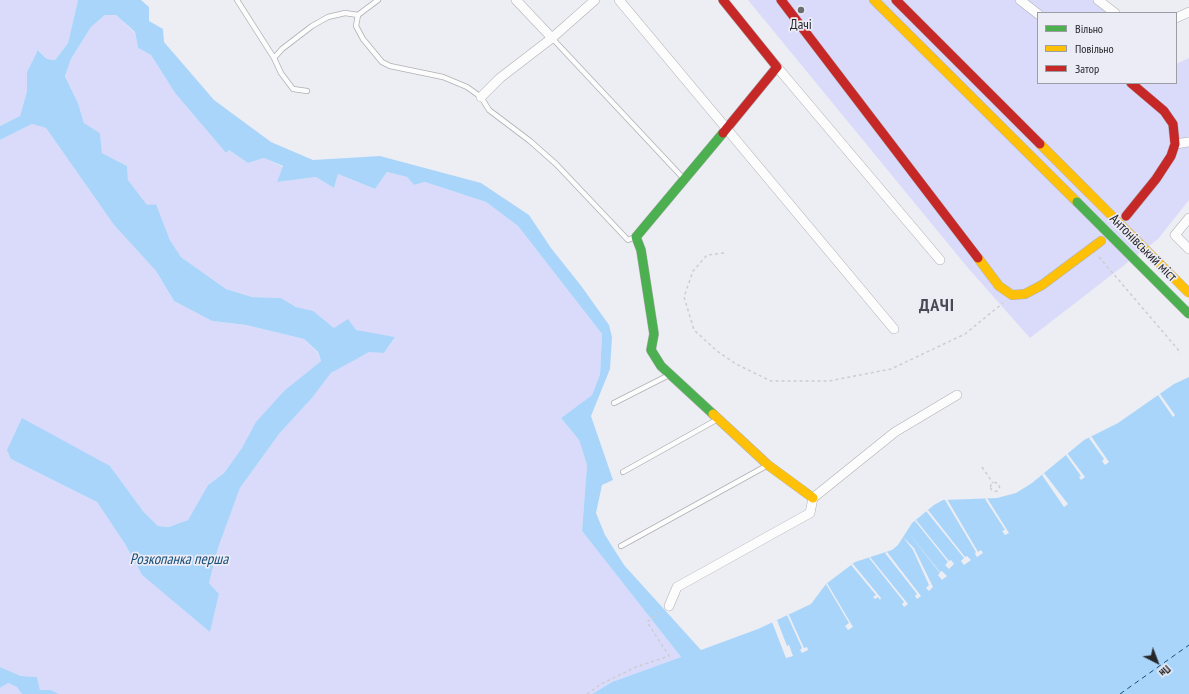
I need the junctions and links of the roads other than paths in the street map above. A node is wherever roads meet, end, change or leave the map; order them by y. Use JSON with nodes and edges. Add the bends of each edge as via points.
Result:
{"nodes":[{"id":1,"x":237,"y":0,"type":"edge"},
{"id":2,"x":378,"y":0,"type":"edge"},
{"id":3,"x":516,"y":0,"type":"edge"},
{"id":4,"x":595,"y":0,"type":"edge"},
{"id":5,"x":619,"y":0,"type":"edge"},
{"id":6,"x":723,"y":0,"type":"edge"},
{"id":7,"x":781,"y":0,"type":"edge"},
{"id":8,"x":874,"y":0,"type":"edge"},
{"id":9,"x":896,"y":0,"type":"edge"},
{"id":10,"x":1020,"y":0,"type":"edge"},
{"id":11,"x":1098,"y":0,"type":"edge"},
{"id":12,"x":1114,"y":12,"type":"edge"},
{"id":13,"x":1189,"y":12,"type":"edge"},
{"id":14,"x":1037,"y":13,"type":"edge"},
{"id":15,"x":358,"y":15,"type":"junction"},
{"id":16,"x":1177,"y":18,"type":"edge"},
{"id":17,"x":552,"y":38,"type":"junction"},
{"id":18,"x":274,"y":58,"type":"junction"},
{"id":19,"x":777,"y":67,"type":"junction"},
{"id":20,"x":1132,"y":84,"type":"edge"},
{"id":21,"x":307,"y":91,"type":"dead end"},
{"id":22,"x":481,"y":97,"type":"junction"},
{"id":23,"x":727,"y":128,"type":"junction"},
{"id":24,"x":1189,"y":142,"type":"edge"},
{"id":25,"x":1175,"y":144,"type":"junction"},
{"id":26,"x":684,"y":179,"type":"junction"},
{"id":27,"x":1126,"y":216,"type":"dead end"},
{"id":28,"x":1189,"y":218,"type":"edge"},
{"id":29,"x":636,"y":237,"type":"junction"},
{"id":30,"x":1101,"y":241,"type":"dead end"},
{"id":31,"x":1189,"y":249,"type":"edge"},
{"id":32,"x":940,"y":260,"type":"dead end"},
{"id":33,"x":1189,"y":293,"type":"edge"},
{"id":34,"x":1189,"y":314,"type":"edge"},
{"id":35,"x":894,"y":329,"type":"dead end"},
{"id":36,"x":670,"y":375,"type":"junction"},
{"id":37,"x":957,"y":395,"type":"dead end"},
{"id":38,"x":614,"y":403,"type":"dead end"},
{"id":39,"x":719,"y":418,"type":"junction"},
{"id":40,"x":768,"y":465,"type":"junction"},
{"id":41,"x":623,"y":472,"type":"dead end"},
{"id":42,"x":812,"y":498,"type":"junction"},
{"id":43,"x":621,"y":546,"type":"dead end"},
{"id":44,"x":669,"y":606,"type":"road end"}],
"edges":[{"from":1,"to":18,"type":"lane"},
{"from":2,"to":15,"type":"lane"},
{"from":3,"to":17,"type":"street"},
{"from":4,"to":17,"type":"street"},
{"from":5,"to":23,"type":"street"},
{"from":6,"to":19,"type":"main road"},
{"from":7,"to":30,"type":"main road","via":[[999,286],[1012,295],[1025,294],[1042,285]]},
{"from":8,"to":34,"type":"main road","name":"Антонівський міст","bridge":true},
{"from":9,"to":33,"type":"main road","name":"Антонівський міст","bridge":true},
{"from":10,"to":14,"type":"street"},
{"from":11,"to":12,"type":"street"},
{"from":13,"to":16,"type":"street"},
{"from":15,"to":18,"type":"lane","via":[[345,13],[328,17],[312,26]]},
{"from":15,"to":22,"type":"lane","via":[[356,26],[382,62],[443,77],[467,87]]},
{"from":17,"to":22,"type":"street","via":[[500,78]]},
{"from":17,"to":26,"type":"lane"},
{"from":18,"to":21,"type":"lane","via":[[281,73],[293,88]]},
{"from":19,"to":23,"type":"main road"},
{"from":19,"to":32,"type":"street"},
{"from":20,"to":25,"type":"main road","via":[[1164,111],[1173,124]]},
{"from":22,"to":29,"type":"lane","via":[[489,110],[556,164],[628,240]]},
{"from":23,"to":26,"type":"main road"},
{"from":23,"to":35,"type":"street"},
{"from":24,"to":25,"type":"street"},
{"from":25,"to":27,"type":"main road","via":[[1171,156],[1156,180]]},
{"from":26,"to":29,"type":"main road"},
{"from":28,"to":31,"type":"street","via":[[1175,235]]},
{"from":29,"to":36,"type":"main road","via":[[641,250],[654,334],[651,350]]},
{"from":36,"to":38,"type":"lane"},
{"from":36,"to":39,"type":"main road"},
{"from":37,"to":42,"type":"street","via":[[895,432]]},
{"from":39,"to":40,"type":"main road"},
{"from":39,"to":41,"type":"lane"},
{"from":40,"to":42,"type":"main road"},
{"from":40,"to":43,"type":"lane"},
{"from":42,"to":44,"type":"street","via":[[810,513],[676,587]]}]}
